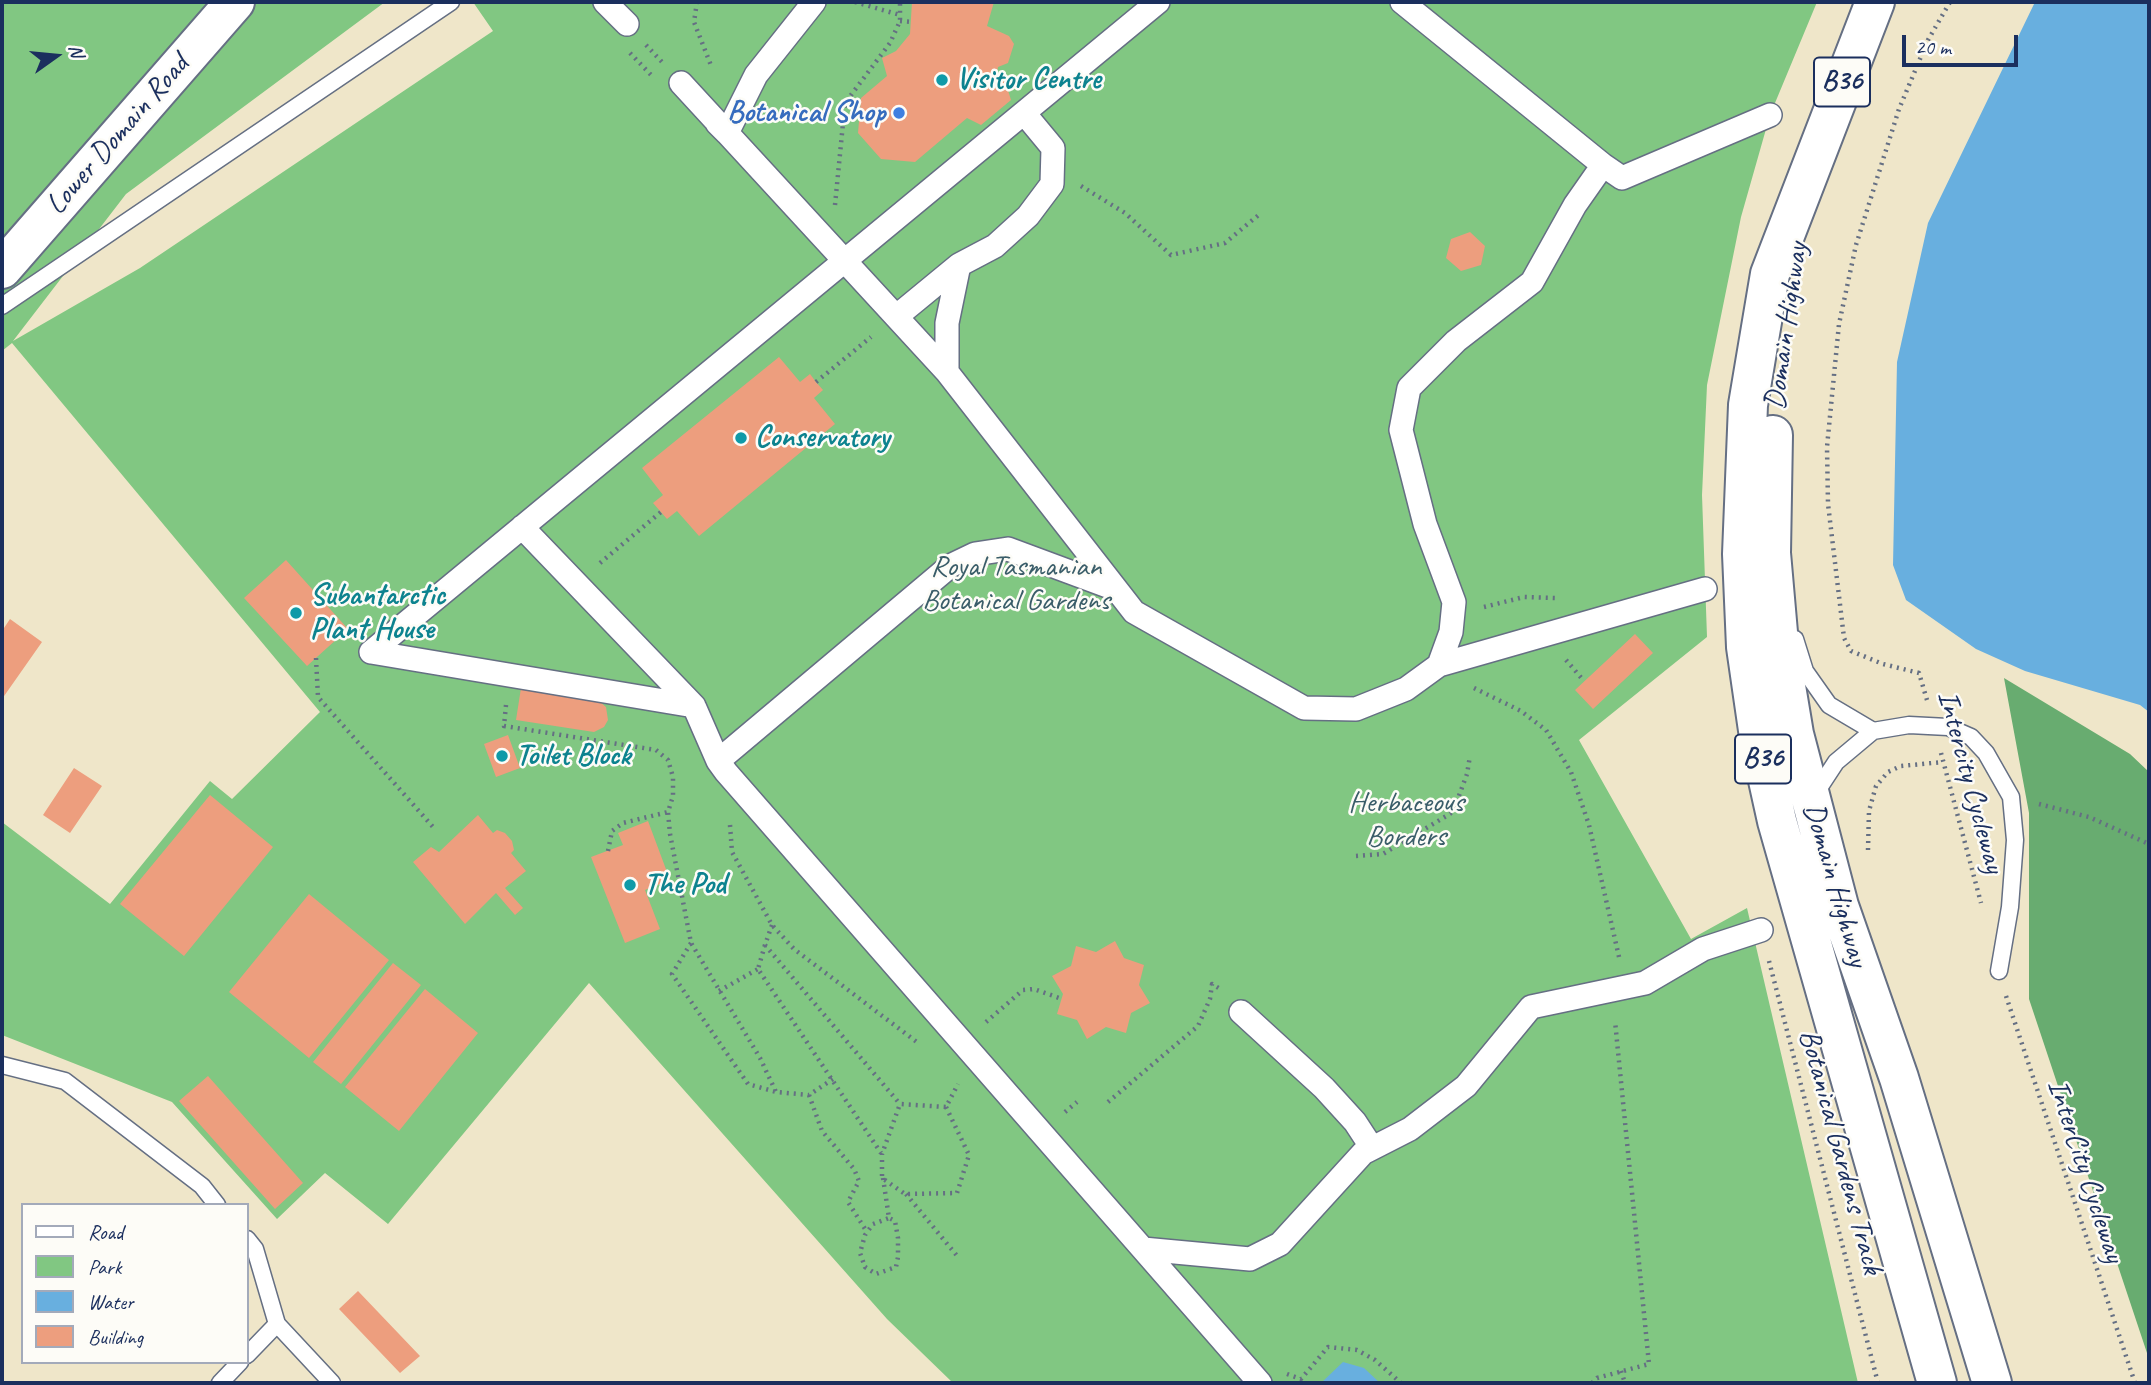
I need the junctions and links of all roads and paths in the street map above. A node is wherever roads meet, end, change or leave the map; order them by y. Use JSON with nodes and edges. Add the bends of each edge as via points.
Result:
{"nodes":[{"id":1,"x":235,"y":2,"type":"edge"},
{"id":2,"x":451,"y":2,"type":"edge"},
{"id":3,"x":814,"y":2,"type":"edge"},
{"id":4,"x":855,"y":2,"type":"edge"},
{"id":5,"x":900,"y":2,"type":"edge"},
{"id":6,"x":1158,"y":2,"type":"edge"},
{"id":7,"x":1402,"y":2,"type":"edge"},
{"id":8,"x":1875,"y":2,"type":"edge"},
{"id":9,"x":1950,"y":2,"type":"edge"},
{"id":10,"x":617,"y":13,"type":"edge"},
{"id":11,"x":900,"y":18,"type":"junction"},
{"id":12,"x":913,"y":22,"type":"dead end"},
{"id":13,"x":686,"y":88,"type":"junction"},
{"id":14,"x":1024,"y":113,"type":"junction"},
{"id":15,"x":1770,"y":115,"type":"dead end"},
{"id":16,"x":727,"y":133,"type":"junction"},
{"id":17,"x":1812,"y":163,"type":"junction"},
{"id":18,"x":1603,"y":164,"type":"junction"},
{"id":19,"x":1053,"y":170,"type":"junction"},
{"id":20,"x":1261,"y":213,"type":"dead end"},
{"id":21,"x":838,"y":255,"type":"junction"},
{"id":22,"x":959,"y":265,"type":"junction"},
{"id":23,"x":2,"y":269,"type":"edge"},
{"id":24,"x":2,"y":306,"type":"edge"},
{"id":25,"x":897,"y":316,"type":"junction"},
{"id":26,"x":947,"y":372,"type":"junction"},
{"id":27,"x":817,"y":382,"type":"dead end"},
{"id":28,"x":661,"y":512,"type":"dead end"},
{"id":29,"x":522,"y":527,"type":"junction"},
{"id":30,"x":1771,"y":553,"type":"junction"},
{"id":31,"x":576,"y":584,"type":"junction"},
{"id":32,"x":1114,"y":588,"type":"junction"},
{"id":33,"x":1704,"y":589,"type":"dead end"},
{"id":34,"x":1452,"y":615,"type":"junction"},
{"id":35,"x":1580,"y":625,"type":"junction"},
{"id":36,"x":316,"y":658,"type":"dead end"},
{"id":37,"x":1431,"y":671,"type":"junction"},
{"id":38,"x":509,"y":677,"type":"junction"},
{"id":39,"x":694,"y":706,"type":"junction"},
{"id":40,"x":1934,"y":727,"type":"junction"},
{"id":41,"x":1873,"y":731,"type":"junction"},
{"id":42,"x":1470,"y":756,"type":"dead end"},
{"id":43,"x":722,"y":766,"type":"junction"},
{"id":44,"x":2011,"y":797,"type":"junction"},
{"id":45,"x":1811,"y":810,"type":"junction"},
{"id":46,"x":668,"y":812,"type":"junction"},
{"id":47,"x":433,"y":827,"type":"dead end"},
{"id":48,"x":2149,"y":844,"type":"edge"},
{"id":49,"x":608,"y":850,"type":"dead end"},
{"id":50,"x":1356,"y":856,"type":"dead end"},
{"id":51,"x":1983,"y":913,"type":"dead end"},
{"id":52,"x":772,"y":925,"type":"junction"},
{"id":53,"x":1761,"y":930,"type":"joint"},
{"id":54,"x":691,"y":943,"type":"junction"},
{"id":55,"x":765,"y":945,"type":"junction"},
{"id":56,"x":758,"y":969,"type":"junction"},
{"id":57,"x":1999,"y":971,"type":"joint"},
{"id":58,"x":1212,"y":984,"type":"dead end"},
{"id":59,"x":1617,"y":989,"type":"junction"},
{"id":60,"x":719,"y":991,"type":"junction"},
{"id":61,"x":1062,"y":999,"type":"dead end"},
{"id":62,"x":1241,"y":1012,"type":"dead end"},
{"id":63,"x":961,"y":1043,"type":"junction"},
{"id":64,"x":920,"y":1044,"type":"dead end"},
{"id":65,"x":2,"y":1065,"type":"edge"},
{"id":66,"x":989,"y":1075,"type":"junction"},
{"id":67,"x":833,"y":1079,"type":"junction"},
{"id":68,"x":776,"y":1092,"type":"junction"},
{"id":69,"x":809,"y":1095,"type":"junction"},
{"id":70,"x":1108,"y":1102,"type":"dead end"},
{"id":71,"x":900,"y":1104,"type":"junction"},
{"id":72,"x":946,"y":1107,"type":"junction"},
{"id":73,"x":1372,"y":1148,"type":"junction"},
{"id":74,"x":882,"y":1154,"type":"junction"},
{"id":75,"x":882,"y":1178,"type":"junction"},
{"id":76,"x":905,"y":1194,"type":"junction"},
{"id":77,"x":215,"y":1203,"type":"edge"},
{"id":78,"x":888,"y":1218,"type":"junction"},
{"id":79,"x":867,"y":1232,"type":"junction"},
{"id":80,"x":248,"y":1240,"type":"edge"},
{"id":81,"x":1143,"y":1249,"type":"junction"},
{"id":82,"x":958,"y":1257,"type":"dead end"},
{"id":83,"x":277,"y":1324,"type":"junction"},
{"id":84,"x":248,"y":1354,"type":"edge"},
{"id":85,"x":238,"y":1364,"type":"edge"},
{"id":86,"x":1621,"y":1371,"type":"junction"},
{"id":87,"x":1258,"y":1381,"type":"edge"},
{"id":88,"x":1303,"y":1381,"type":"edge"},
{"id":89,"x":220,"y":1383,"type":"edge"},
{"id":90,"x":332,"y":1383,"type":"edge"},
{"id":91,"x":1401,"y":1383,"type":"edge"},
{"id":92,"x":1592,"y":1383,"type":"edge"},
{"id":93,"x":1625,"y":1383,"type":"edge"},
{"id":94,"x":1878,"y":1383,"type":"edge"},
{"id":95,"x":1939,"y":1383,"type":"edge"},
{"id":96,"x":1992,"y":1383,"type":"edge"},
{"id":97,"x":2135,"y":1383,"type":"edge"}],
"edges":[{"from":1,"to":23,"type":"main road","name":"Lower Domain Road"},
{"from":2,"to":24,"type":"lane"},
{"from":3,"to":16,"type":"street","via":[[756,75]]},
{"from":4,"to":11,"type":"path"},
{"from":5,"to":11,"type":"path"},
{"from":6,"to":14,"type":"street"},
{"from":7,"to":18,"type":"street"},
{"from":8,"to":17,"type":"main road","name":"Domain Highway","number":"B36"},
{"from":9,"to":40,"type":"path","name":"Intercity Cycleway","via":[[1928,40],[1899,109],[1856,245],[1837,338],[1827,447],[1828,504],[1844,638],[1851,651],[1919,673]]},
{"from":10,"to":13,"type":"path"},
{"from":10,"to":13,"type":"path","via":[[607,27],[678,105]]},
{"from":11,"to":12,"type":"path"},
{"from":11,"to":21,"type":"path","via":[[890,43],[845,103]]},
{"from":13,"to":16,"type":"street"},
{"from":14,"to":19,"type":"street","via":[[1053,148]]},
{"from":14,"to":21,"type":"street"},
{"from":15,"to":18,"type":"street","via":[[1622,178]]},
{"from":16,"to":21,"type":"street"},
{"from":17,"to":30,"type":"main road","name":"Domain Highway","number":"B36","via":[[1773,407]]},
{"from":17,"to":95,"type":"main road","name":"Domain Highway","number":"B36","via":[[1770,274],[1748,405],[1742,554],[1746,647],[1777,821]]},
{"from":18,"to":34,"type":"street","via":[[1532,282],[1456,341],[1409,388],[1401,430],[1425,524],[1454,601]]},
{"from":19,"to":20,"type":"path","via":[[1125,213],[1171,255],[1226,243]]},
{"from":19,"to":22,"type":"street","via":[[1052,184],[1028,216],[995,246]]},
{"from":21,"to":25,"type":"street"},
{"from":21,"to":29,"type":"street"},
{"from":22,"to":25,"type":"street"},
{"from":22,"to":26,"type":"street","via":[[947,323]]},
{"from":25,"to":26,"type":"street"},
{"from":25,"to":27,"type":"path"},
{"from":26,"to":32,"type":"street"},
{"from":28,"to":31,"type":"path"},
{"from":29,"to":31,"type":"street"},
{"from":29,"to":38,"type":"street","via":[[371,652]]},
{"from":30,"to":41,"type":"lane","via":[[1805,671],[1829,705]]},
{"from":30,"to":45,"type":"main road","name":"Domain Highway","number":"B36","via":[[1779,644]]},
{"from":31,"to":39,"type":"street"},
{"from":32,"to":37,"type":"street","via":[[1134,612],[1304,708],[1356,709],[1406,690]]},
{"from":32,"to":43,"type":"street","via":[[1008,549],[975,554],[950,566]]},
{"from":33,"to":35,"type":"street"},
{"from":34,"to":35,"type":"path","via":[[1524,597],[1558,598],[1575,611]]},
{"from":34,"to":37,"type":"street","via":[[1451,632]]},
{"from":35,"to":37,"type":"street"},
{"from":36,"to":47,"type":"path","via":[[318,697]]},
{"from":37,"to":59,"type":"path","via":[[1521,711],[1554,741],[1571,772],[1589,825],[1617,944]]},
{"from":38,"to":39,"type":"street"},
{"from":38,"to":46,"type":"path","via":[[504,726],[656,750],[668,760],[673,777]]},
{"from":39,"to":43,"type":"street"},
{"from":40,"to":41,"type":"lane","via":[[1909,724]]},
{"from":40,"to":44,"type":"lane","via":[[1948,727],[1971,737]]},
{"from":40,"to":51,"type":"path","name":"Intercity Cycleway"},
{"from":41,"to":45,"type":"lane","via":[[1829,771],[1816,788]]},
{"from":42,"to":50,"type":"path","via":[[1453,812],[1383,854]]},
{"from":43,"to":52,"type":"path","via":[[732,852]]},
{"from":43,"to":63,"type":"street"},
{"from":44,"to":48,"type":"path","via":[[2089,817]]},
{"from":44,"to":57,"type":"lane","via":[[2015,840]]},
{"from":45,"to":96,"type":"main road","name":"Domain Highway","number":"B36"},
{"from":46,"to":49,"type":"path","via":[[623,823],[611,831]]},
{"from":46,"to":54,"type":"path"},
{"from":52,"to":55,"type":"path"},
{"from":52,"to":64,"type":"path","via":[[794,949]]},
{"from":53,"to":59,"type":"street","via":[[1703,949],[1645,983]]},
{"from":53,"to":94,"type":"path","name":"Botanical Gardens Track"},
{"from":54,"to":60,"type":"path"},
{"from":54,"to":68,"type":"path","via":[[672,974],[748,1084]]},
{"from":55,"to":56,"type":"path"},
{"from":55,"to":71,"type":"path"},
{"from":56,"to":60,"type":"path"},
{"from":56,"to":67,"type":"path"},
{"from":57,"to":97,"type":"path","name":"InterCity Cycleway"},
{"from":58,"to":70,"type":"path","via":[[1198,1026]]},
{"from":59,"to":73,"type":"street","via":[[1531,1007],[1466,1086],[1410,1129]]},
{"from":59,"to":86,"type":"path","via":[[1648,1364]]},
{"from":60,"to":68,"type":"path"},
{"from":61,"to":63,"type":"path","via":[[1023,990]]},
{"from":62,"to":73,"type":"street","via":[[1325,1088]]},
{"from":63,"to":66,"type":"street"},
{"from":65,"to":77,"type":"lane","via":[[65,1081],[202,1186]]},
{"from":66,"to":72,"type":"path","via":[[961,1076]]},
{"from":66,"to":81,"type":"street"},
{"from":67,"to":69,"type":"path"},
{"from":67,"to":74,"type":"path"},
{"from":68,"to":69,"type":"path"},
{"from":69,"to":79,"type":"path","via":[[821,1131],[854,1169],[859,1181],[848,1202]]},
{"from":71,"to":72,"type":"path"},
{"from":71,"to":74,"type":"path"},
{"from":72,"to":76,"type":"path","via":[[969,1155],[957,1193]]},
{"from":73,"to":81,"type":"street","via":[[1280,1244],[1250,1259]]},
{"from":74,"to":75,"type":"path"},
{"from":75,"to":76,"type":"path"},
{"from":75,"to":78,"type":"path"},
{"from":76,"to":82,"type":"path"},
{"from":78,"to":79,"type":"path"},
{"from":78,"to":79,"type":"path","via":[[895,1221],[898,1238],[896,1267],[891,1271],[876,1274],[865,1267],[860,1253]]},
{"from":80,"to":83,"type":"lane","via":[[255,1249]]},
{"from":81,"to":87,"type":"street"},
{"from":83,"to":84,"type":"lane"},
{"from":83,"to":90,"type":"lane"},
{"from":85,"to":89,"type":"lane"},
{"from":86,"to":92,"type":"path"},
{"from":86,"to":93,"type":"path"},
{"from":87,"to":88,"type":"path","via":[[1270,1368]]},
{"from":88,"to":91,"type":"path","via":[[1328,1347],[1357,1350]]}]}
